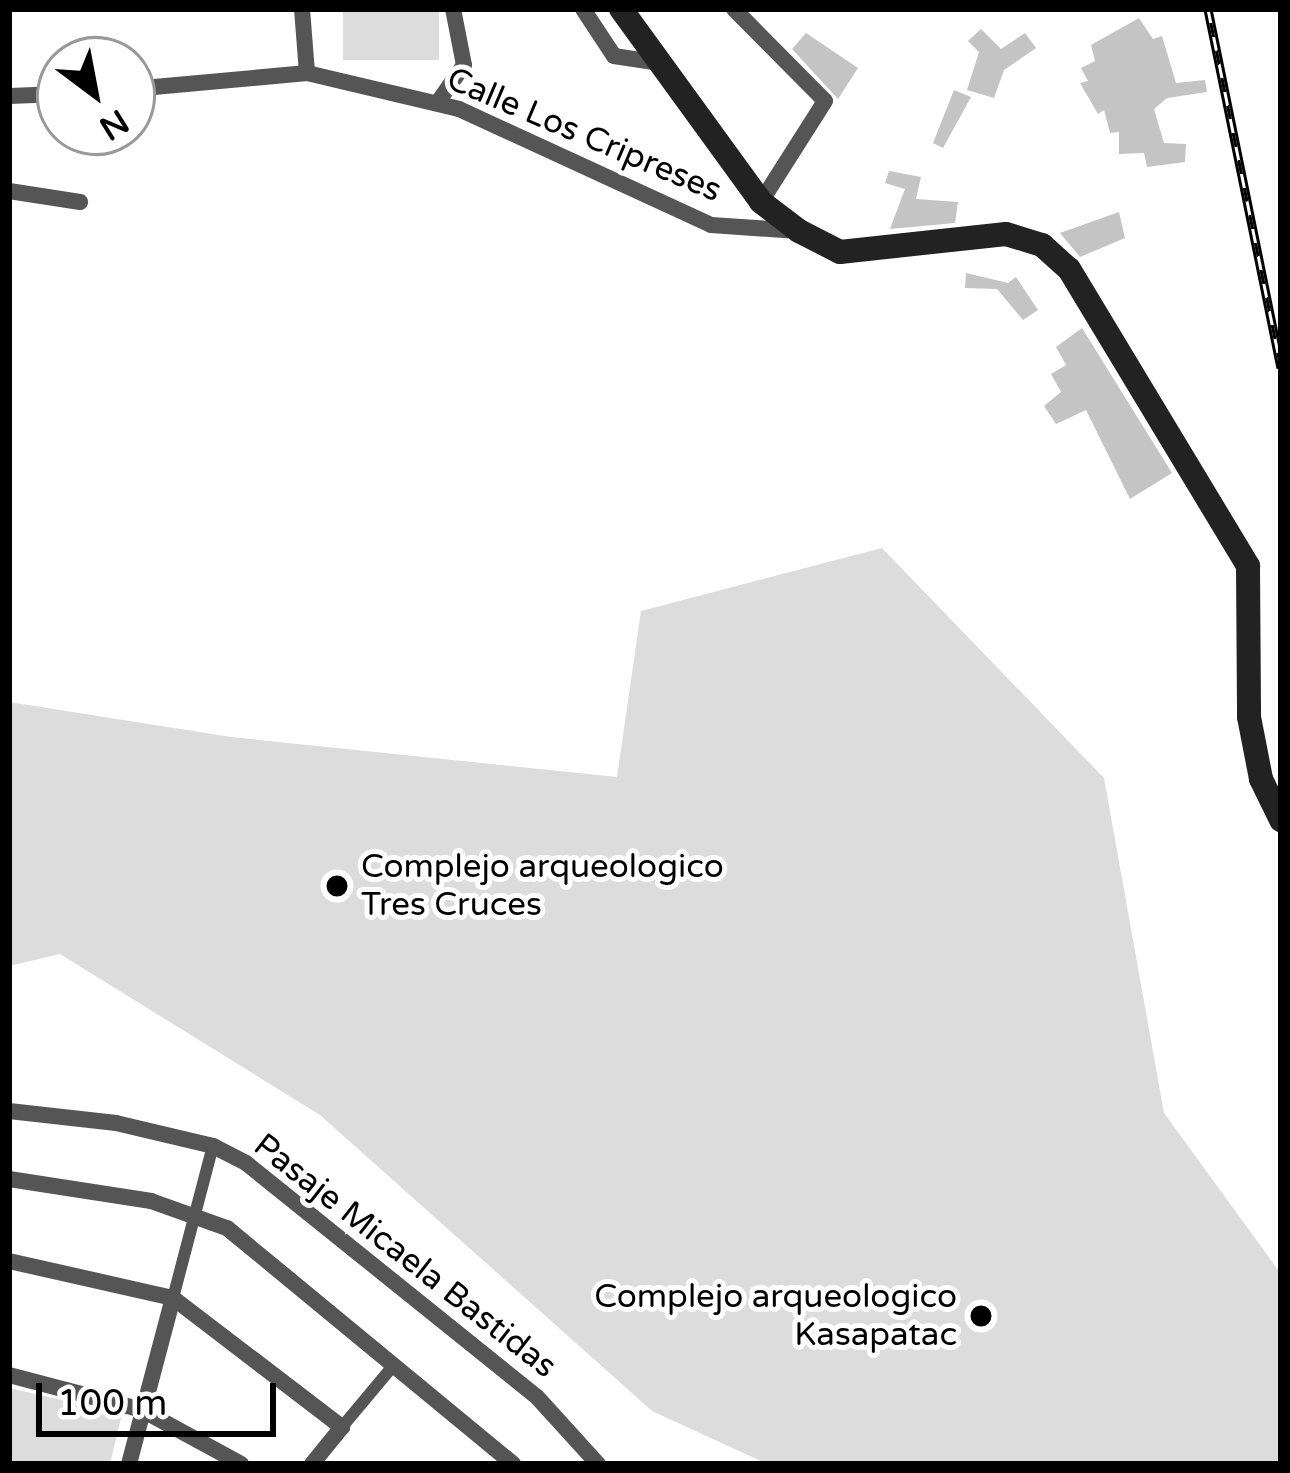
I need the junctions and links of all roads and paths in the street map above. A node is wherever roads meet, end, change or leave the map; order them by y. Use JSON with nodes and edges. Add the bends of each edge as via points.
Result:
{"nodes":[{"id":1,"x":302,"y":9,"type":"edge"},
{"id":2,"x":453,"y":9,"type":"edge"},
{"id":3,"x":583,"y":9,"type":"edge"},
{"id":4,"x":621,"y":9,"type":"edge"},
{"id":5,"x":734,"y":9,"type":"edge"},
{"id":6,"x":661,"y":63,"type":"junction"},
{"id":7,"x":307,"y":73,"type":"junction"},
{"id":8,"x":156,"y":87,"type":"edge"},
{"id":9,"x":438,"y":102,"type":"junction"},
{"id":10,"x":9,"y":191,"type":"edge"},
{"id":11,"x":80,"y":202,"type":"dead end"},
{"id":12,"x":760,"y":202,"type":"junction"},
{"id":13,"x":799,"y":231,"type":"junction"},
{"id":14,"x":1271,"y":775,"type":"edge"},
{"id":15,"x":1281,"y":820,"type":"edge"},
{"id":16,"x":9,"y":1111,"type":"edge"},
{"id":17,"x":213,"y":1146,"type":"junction"},
{"id":18,"x":9,"y":1179,"type":"edge"},
{"id":19,"x":197,"y":1213,"type":"junction"},
{"id":20,"x":9,"y":1261,"type":"edge"},
{"id":21,"x":173,"y":1298,"type":"junction"},
{"id":22,"x":393,"y":1366,"type":"junction"},
{"id":23,"x":9,"y":1375,"type":"edge"},
{"id":24,"x":142,"y":1410,"type":"junction"},
{"id":25,"x":341,"y":1427,"type":"junction"},
{"id":26,"x":129,"y":1464,"type":"edge"},
{"id":27,"x":241,"y":1464,"type":"edge"},
{"id":28,"x":312,"y":1464,"type":"edge"},
{"id":29,"x":513,"y":1464,"type":"edge"},
{"id":30,"x":598,"y":1464,"type":"edge"}],
"edges":[{"from":1,"to":7,"type":"street"},
{"from":2,"to":9,"type":"street","via":[[464,65]]},
{"from":3,"to":6,"type":"street","via":[[614,56]]},
{"from":4,"to":6,"type":"main road"},
{"from":5,"to":12,"type":"street","via":[[825,101]]},
{"from":6,"to":12,"type":"main road"},
{"from":7,"to":8,"type":"street","name":"Calle Los Cripreses"},
{"from":7,"to":9,"type":"street","name":"Calle Los Cripreses"},
{"from":9,"to":13,"type":"street","name":"Calle Los Cripreses","via":[[711,224]]},
{"from":10,"to":11,"type":"street"},
{"from":12,"to":13,"type":"main road"},
{"from":13,"to":14,"type":"main road","via":[[839,252],[1006,234],[1042,245],[1069,269],[1248,566],[1249,717]]},
{"from":14,"to":15,"type":"main road"},
{"from":16,"to":17,"type":"street","name":"Pasaje Micaela Bastidas","via":[[116,1123]]},
{"from":17,"to":19,"type":"street"},
{"from":17,"to":30,"type":"street","name":"Pasaje Micaela Bastidas","via":[[246,1163],[537,1397]]},
{"from":18,"to":19,"type":"street"},
{"from":19,"to":21,"type":"street"},
{"from":19,"to":22,"type":"street"},
{"from":20,"to":21,"type":"street"},
{"from":21,"to":24,"type":"street"},
{"from":21,"to":25,"type":"street"},
{"from":22,"to":25,"type":"street"},
{"from":22,"to":29,"type":"street"},
{"from":23,"to":24,"type":"street"},
{"from":24,"to":26,"type":"street"},
{"from":24,"to":27,"type":"street"},
{"from":25,"to":28,"type":"street"}]}
